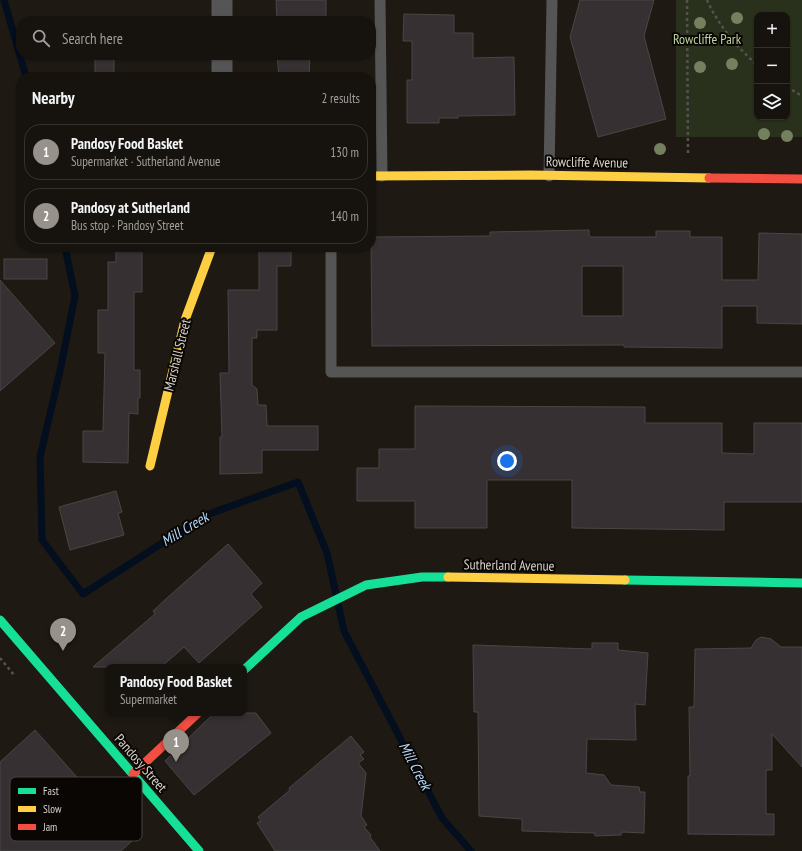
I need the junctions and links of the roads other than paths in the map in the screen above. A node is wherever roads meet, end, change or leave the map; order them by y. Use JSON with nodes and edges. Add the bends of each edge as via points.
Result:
{"nodes":[{"id":1,"x":222,"y":0,"type":"edge"},
{"id":2,"x":380,"y":0,"type":"edge"},
{"id":3,"x":552,"y":0,"type":"edge"},
{"id":4,"x":222,"y":16,"type":"edge"},
{"id":5,"x":222,"y":60,"type":"edge"},
{"id":6,"x":222,"y":72,"type":"edge"},
{"id":7,"x":376,"y":176,"type":"edge"},
{"id":8,"x":549,"y":176,"type":"junction"},
{"id":9,"x":802,"y":179,"type":"edge"},
{"id":10,"x":210,"y":252,"type":"edge"},
{"id":11,"x":331,"y":252,"type":"edge"},
{"id":12,"x":802,"y":372,"type":"edge"},
{"id":13,"x":150,"y":466,"type":"dead end"},
{"id":14,"x":802,"y":583,"type":"edge"},
{"id":15,"x":0,"y":620,"type":"edge"},
{"id":16,"x":247,"y":667,"type":"edge"},
{"id":17,"x":195,"y":716,"type":"edge"},
{"id":18,"x":133,"y":774,"type":"junction"},
{"id":19,"x":136,"y":777,"type":"edge"},
{"id":20,"x":142,"y":784,"type":"edge"},
{"id":21,"x":199,"y":851,"type":"edge"}],
"edges":[{"from":1,"to":4,"type":"street"},
{"from":2,"to":7,"type":"lane"},
{"from":3,"to":8,"type":"lane"},
{"from":5,"to":6,"type":"street"},
{"from":7,"to":8,"type":"street","name":"Rowcliffe Avenue"},
{"from":8,"to":9,"type":"street","name":"Rowcliffe Avenue"},
{"from":10,"to":13,"type":"street","name":"Marshall Street","via":[[185,320]]},
{"from":11,"to":12,"type":"lane","via":[[331,372]]},
{"from":14,"to":16,"type":"street","name":"Sutherland Avenue","via":[[422,577],[366,585],[301,616]]},
{"from":15,"to":18,"type":"street","name":"Pandosy Street"},
{"from":17,"to":18,"type":"street"},
{"from":18,"to":19,"type":"street","name":"Pandosy Street"},
{"from":20,"to":21,"type":"street","name":"Pandosy Street"}]}
